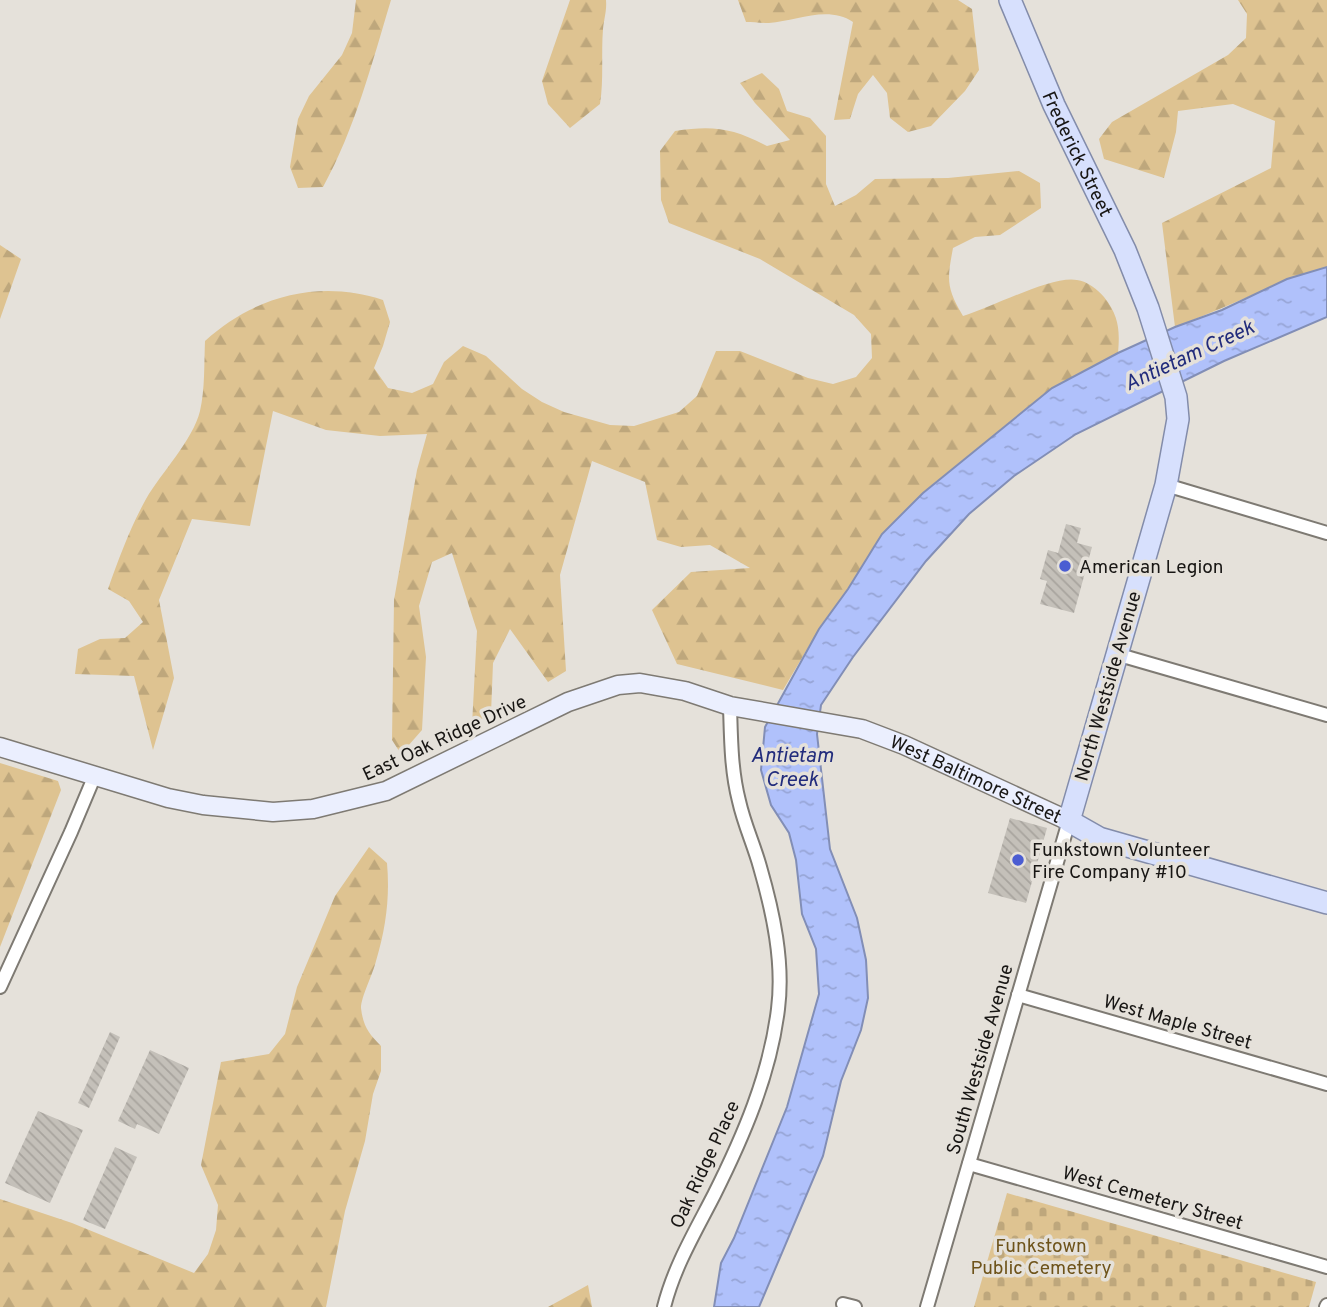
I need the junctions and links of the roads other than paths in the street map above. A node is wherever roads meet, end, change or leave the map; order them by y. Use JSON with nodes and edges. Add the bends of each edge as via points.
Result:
{"nodes":[{"id":1,"x":1010,"y":0,"type":"edge"},
{"id":2,"x":1148,"y":308,"type":"joint"},
{"id":3,"x":1166,"y":485,"type":"junction"},
{"id":4,"x":1327,"y":533,"type":"edge"},
{"id":5,"x":1116,"y":654,"type":"junction"},
{"id":6,"x":737,"y":707,"type":"junction"},
{"id":7,"x":1327,"y":715,"type":"edge"},
{"id":8,"x":822,"y":721,"type":"joint"},
{"id":9,"x":0,"y":747,"type":"edge"},
{"id":10,"x":94,"y":775,"type":"junction"},
{"id":11,"x":1069,"y":821,"type":"junction"},
{"id":12,"x":1327,"y":903,"type":"edge"},
{"id":13,"x":0,"y":987,"type":"edge"},
{"id":14,"x":1018,"y":995,"type":"junction"},
{"id":15,"x":1327,"y":1084,"type":"edge"},
{"id":16,"x":969,"y":1164,"type":"junction"},
{"id":17,"x":1327,"y":1267,"type":"edge"},
{"id":18,"x":664,"y":1307,"type":"edge"},
{"id":19,"x":927,"y":1307,"type":"edge"}],
"edges":[{"from":1,"to":2,"type":"main road","name":"Frederick Street"},
{"from":2,"to":3,"type":"main road","name":"North Westside Avenue","via":[[1176,397],[1177,436]]},
{"from":3,"to":4,"type":"street"},
{"from":3,"to":5,"type":"main road","name":"North Westside Avenue"},
{"from":5,"to":7,"type":"street"},
{"from":5,"to":11,"type":"main road","name":"North Westside Avenue"},
{"from":6,"to":8,"type":"street","name":"East Oak Ridge Drive"},
{"from":6,"to":10,"type":"street","name":"East Oak Ridge Drive","via":[[665,687],[618,685],[568,702],[386,791],[313,809],[273,812],[203,806]]},
{"from":6,"to":18,"type":"street","name":"Oak Ridge Place","via":[[733,765],[739,804],[760,867],[777,942],[778,1009],[746,1129],[678,1263]]},
{"from":8,"to":11,"type":"street","name":"West Baltimore Street","via":[[882,735]]},
{"from":9,"to":10,"type":"street","name":"East Oak Ridge Drive"},
{"from":10,"to":13,"type":"street"},
{"from":11,"to":12,"type":"main road","name":"West Baltimore Street","via":[[1099,838]]},
{"from":11,"to":14,"type":"street","name":"South Westside Avenue"},
{"from":14,"to":15,"type":"street","name":"West Maple Street"},
{"from":14,"to":16,"type":"street","name":"South Westside Avenue"},
{"from":16,"to":17,"type":"street","name":"West Cemetery Street"},
{"from":16,"to":19,"type":"street","name":"South Westside Avenue"}]}
